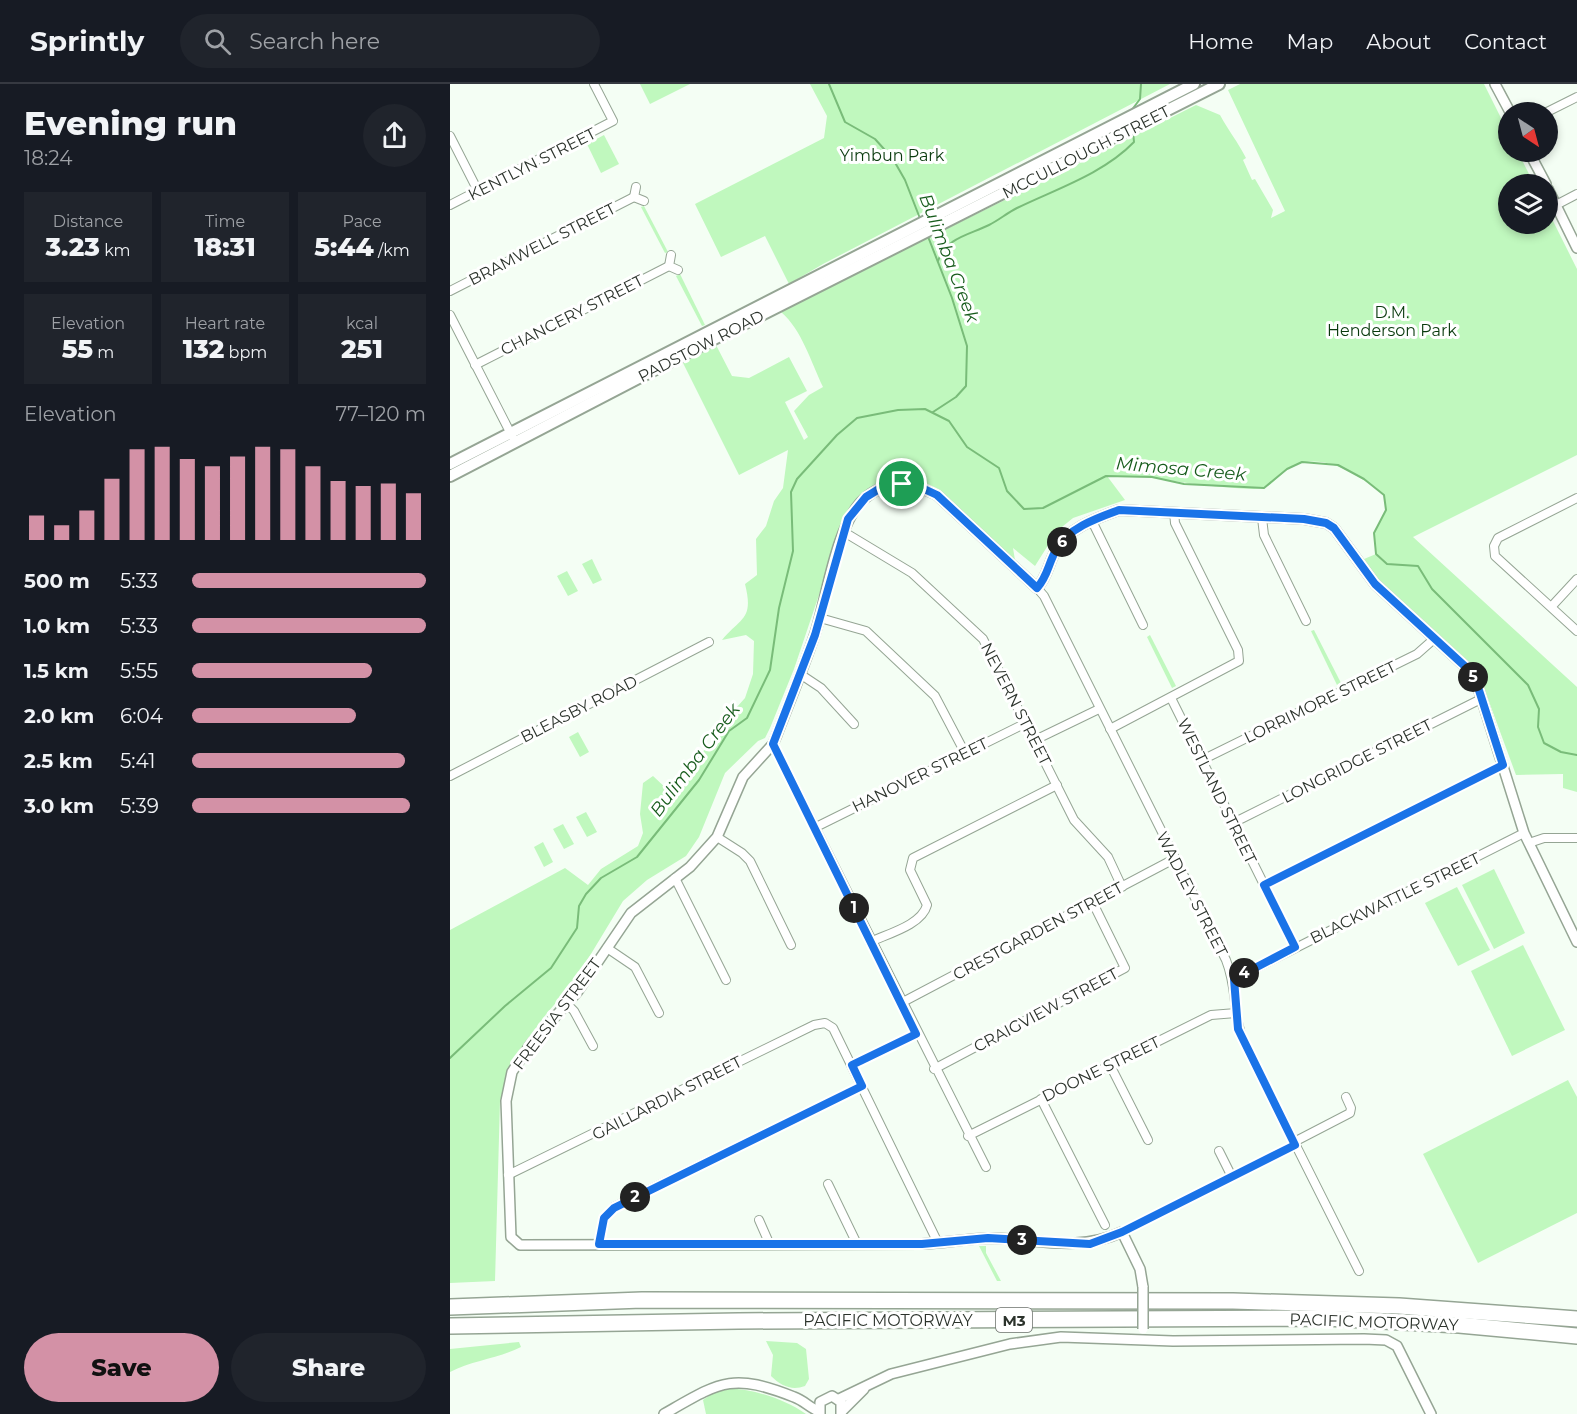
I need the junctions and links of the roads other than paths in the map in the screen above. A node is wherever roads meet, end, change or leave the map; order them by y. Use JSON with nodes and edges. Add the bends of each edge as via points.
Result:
{"nodes":[{"id":1,"x":594,"y":84,"type":"edge"},
{"id":2,"x":1194,"y":84,"type":"edge"},
{"id":3,"x":1219,"y":84,"type":"edge"},
{"id":4,"x":1495,"y":84,"type":"edge"},
{"id":5,"x":1577,"y":98,"type":"edge"},
{"id":6,"x":1505,"y":102,"type":"edge"},
{"id":7,"x":1558,"y":107,"type":"edge"},
{"id":8,"x":450,"y":136,"type":"edge"},
{"id":9,"x":636,"y":187,"type":"dead end"},
{"id":10,"x":478,"y":191,"type":"junction"},
{"id":11,"x":1577,"y":194,"type":"edge"},
{"id":12,"x":634,"y":197,"type":"junction"},
{"id":13,"x":644,"y":201,"type":"dead end"},
{"id":14,"x":1558,"y":204,"type":"edge"},
{"id":15,"x":450,"y":205,"type":"edge"},
{"id":16,"x":948,"y":209,"type":"joint"},
{"id":17,"x":1558,"y":209,"type":"edge"},
{"id":18,"x":953,"y":219,"type":"joint"},
{"id":19,"x":906,"y":237,"type":"junction"},
{"id":20,"x":1577,"y":248,"type":"edge"},
{"id":21,"x":671,"y":255,"type":"dead end"},
{"id":22,"x":669,"y":266,"type":"junction"},
{"id":23,"x":678,"y":270,"type":"dead end"},
{"id":24,"x":450,"y":291,"type":"edge"},
{"id":25,"x":450,"y":315,"type":"edge"},
{"id":26,"x":476,"y":365,"type":"junction"},
{"id":27,"x":513,"y":438,"type":"junction"},
{"id":28,"x":450,"y":465,"type":"edge"},
{"id":29,"x":450,"y":476,"type":"edge"},
{"id":30,"x":1577,"y":498,"type":"edge"},
{"id":31,"x":1174,"y":512,"type":"junction"},
{"id":32,"x":1262,"y":518,"type":"junction"},
{"id":33,"x":1092,"y":521,"type":"junction"},
{"id":34,"x":844,"y":532,"type":"junction"},
{"id":35,"x":1577,"y":579,"type":"edge"},
{"id":36,"x":1037,"y":588,"type":"junction"},
{"id":37,"x":1552,"y":606,"type":"junction"},
{"id":38,"x":820,"y":618,"type":"junction"},
{"id":39,"x":1306,"y":621,"type":"dead end"},
{"id":40,"x":1143,"y":625,"type":"dead end"},
{"id":41,"x":1577,"y":631,"type":"edge"},
{"id":42,"x":1434,"y":639,"type":"junction"},
{"id":43,"x":709,"y":642,"type":"dead end"},
{"id":44,"x":800,"y":674,"type":"junction"},
{"id":45,"x":1171,"y":698,"type":"junction"},
{"id":46,"x":1481,"y":699,"type":"junction"},
{"id":47,"x":1099,"y":709,"type":"junction"},
{"id":48,"x":1026,"y":723,"type":"junction"},
{"id":49,"x":854,"y":724,"type":"dead end"},
{"id":50,"x":1110,"y":729,"type":"junction"},
{"id":51,"x":1035,"y":740,"type":"junction"},
{"id":52,"x":773,"y":744,"type":"junction"},
{"id":53,"x":965,"y":753,"type":"junction"},
{"id":54,"x":1202,"y":760,"type":"junction"},
{"id":55,"x":1503,"y":765,"type":"junction"},
{"id":56,"x":450,"y":776,"type":"edge"},
{"id":57,"x":1057,"y":785,"type":"junction"},
{"id":58,"x":1233,"y":823,"type":"junction"},
{"id":59,"x":814,"y":828,"type":"junction"},
{"id":60,"x":1524,"y":833,"type":"junction"},
{"id":61,"x":717,"y":837,"type":"junction"},
{"id":62,"x":1577,"y":838,"type":"edge"},
{"id":63,"x":1529,"y":843,"type":"junction"},
{"id":64,"x":1174,"y":859,"type":"junction"},
{"id":65,"x":675,"y":878,"type":"junction"},
{"id":66,"x":1264,"y":885,"type":"junction"},
{"id":67,"x":1122,"y":887,"type":"junction"},
{"id":68,"x":1093,"y":903,"type":"junction"},
{"id":69,"x":1576,"y":938,"type":"edge"},
{"id":70,"x":870,"y":942,"type":"junction"},
{"id":71,"x":791,"y":945,"type":"dead end"},
{"id":72,"x":1295,"y":947,"type":"junction"},
{"id":73,"x":607,"y":948,"type":"junction"},
{"id":74,"x":1234,"y":979,"type":"junction"},
{"id":75,"x":726,"y":980,"type":"dead end"},
{"id":76,"x":567,"y":1004,"type":"junction"},
{"id":77,"x":901,"y":1004,"type":"junction"},
{"id":78,"x":659,"y":1013,"type":"dead end"},
{"id":79,"x":1236,"y":1013,"type":"junction"},
{"id":80,"x":916,"y":1034,"type":"junction"},
{"id":81,"x":593,"y":1046,"type":"dead end"},
{"id":82,"x":852,"y":1065,"type":"junction"},
{"id":83,"x":1110,"y":1065,"type":"junction"},
{"id":84,"x":934,"y":1069,"type":"junction"},
{"id":85,"x":862,"y":1086,"type":"junction"},
{"id":86,"x":1346,"y":1097,"type":"dead end"},
{"id":87,"x":1041,"y":1099,"type":"junction"},
{"id":88,"x":968,"y":1136,"type":"junction"},
{"id":89,"x":1148,"y":1140,"type":"dead end"},
{"id":90,"x":1294,"y":1143,"type":"junction"},
{"id":91,"x":1219,"y":1151,"type":"dead end"},
{"id":92,"x":986,"y":1167,"type":"dead end"},
{"id":93,"x":508,"y":1175,"type":"junction"},
{"id":94,"x":1232,"y":1176,"type":"junction"},
{"id":95,"x":828,"y":1184,"type":"dead end"},
{"id":96,"x":759,"y":1220,"type":"dead end"},
{"id":97,"x":1105,"y":1225,"type":"dead end"},
{"id":98,"x":1122,"y":1232,"type":"junction"},
{"id":99,"x":938,"y":1243,"type":"junction"},
{"id":100,"x":599,"y":1244,"type":"junction"},
{"id":101,"x":857,"y":1244,"type":"junction"},
{"id":102,"x":770,"y":1245,"type":"junction"},
{"id":103,"x":1359,"y":1271,"type":"dead end"},
{"id":104,"x":450,"y":1307,"type":"edge"},
{"id":105,"x":1577,"y":1319,"type":"edge"},
{"id":106,"x":450,"y":1326,"type":"edge"},
{"id":107,"x":1577,"y":1336,"type":"edge"},
{"id":108,"x":1143,"y":1340,"type":"junction"},
{"id":109,"x":865,"y":1387,"type":"junction"},
{"id":110,"x":839,"y":1399,"type":"junction"},
{"id":111,"x":819,"y":1409,"type":"edge"},
{"id":112,"x":842,"y":1412,"type":"edge"},
{"id":113,"x":664,"y":1414,"type":"edge"},
{"id":114,"x":1431,"y":1414,"type":"edge"}],
"edges":[{"from":1,"to":10,"type":"street","name":"KENTLYN STREET","via":[[613,121]]},
{"from":2,"to":16,"type":"main road","name":"MCCULLOUGH STREET"},
{"from":3,"to":18,"type":"main road","name":"MCCULLOUGH STREET"},
{"from":4,"to":6,"type":"street"},
{"from":5,"to":7,"type":"street"},
{"from":8,"to":10,"type":"street"},
{"from":9,"to":12,"type":"street","name":"BRAMWELL STREET"},
{"from":10,"to":15,"type":"street","name":"KENTLYN STREET"},
{"from":11,"to":14,"type":"street"},
{"from":12,"to":13,"type":"street","name":"BRAMWELL STREET"},
{"from":12,"to":24,"type":"street","name":"BRAMWELL STREET"},
{"from":16,"to":19,"type":"main road","name":"PADSTOW ROAD"},
{"from":17,"to":20,"type":"street"},
{"from":18,"to":19,"type":"main road","name":"PADSTOW ROAD"},
{"from":19,"to":27,"type":"main road","name":"PADSTOW ROAD"},
{"from":21,"to":22,"type":"street"},
{"from":22,"to":23,"type":"street"},
{"from":22,"to":26,"type":"street","name":"CHANCERY STREET"},
{"from":25,"to":26,"type":"street"},
{"from":26,"to":27,"type":"street"},
{"from":27,"to":28,"type":"main road","name":"PADSTOW ROAD"},
{"from":27,"to":29,"type":"main road","name":"PADSTOW ROAD"},
{"from":30,"to":37,"type":"street","via":[[1498,538],[1494,546],[1495,556]]},
{"from":31,"to":32,"type":"street"},
{"from":31,"to":33,"type":"street","via":[[1119,510]]},
{"from":31,"to":45,"type":"street","via":[[1175,523],[1239,661]]},
{"from":32,"to":39,"type":"street","via":[[1264,535]]},
{"from":32,"to":42,"type":"street","via":[[1316,520],[1334,528],[1375,584]]},
{"from":33,"to":36,"type":"street","via":[[1064,540],[1056,550],[1047,577]]},
{"from":33,"to":40,"type":"street"},
{"from":34,"to":36,"type":"street","via":[[857,507],[879,489],[902,484],[922,488],[937,495]]},
{"from":34,"to":38,"type":"street"},
{"from":34,"to":48,"type":"street","name":"NEVERN STREET","via":[[912,573],[983,639]]},
{"from":35,"to":37,"type":"street"},
{"from":36,"to":47,"type":"street","name":"WADLEY STREET"},
{"from":37,"to":41,"type":"street"},
{"from":38,"to":44,"type":"street"},
{"from":38,"to":53,"type":"street","via":[[866,631],[935,696]]},
{"from":42,"to":46,"type":"street","via":[[1469,670]]},
{"from":42,"to":54,"type":"street","name":"LORRIMORE STREET","via":[[1417,654]]},
{"from":43,"to":56,"type":"street","name":"BLEASBY ROAD"},
{"from":44,"to":49,"type":"street","via":[[821,688]]},
{"from":44,"to":52,"type":"street"},
{"from":45,"to":50,"type":"street"},
{"from":45,"to":54,"type":"street","name":"WESTLAND STREET"},
{"from":46,"to":55,"type":"street"},
{"from":46,"to":58,"type":"street","name":"LONGRIDGE STREET"},
{"from":47,"to":50,"type":"street","name":"WADLEY STREET"},
{"from":47,"to":51,"type":"street"},
{"from":48,"to":51,"type":"street","name":"NEVERN STREET"},
{"from":48,"to":53,"type":"street","name":"HANOVER STREET"},
{"from":50,"to":64,"type":"street","name":"WADLEY STREET"},
{"from":51,"to":57,"type":"street","name":"NEVERN STREET"},
{"from":52,"to":59,"type":"street"},
{"from":52,"to":61,"type":"street","name":"FREESIA STREET","via":[[743,777]]},
{"from":53,"to":59,"type":"street","name":"HANOVER STREET"},
{"from":54,"to":58,"type":"street","name":"WESTLAND STREET"},
{"from":55,"to":60,"type":"street"},
{"from":55,"to":66,"type":"street"},
{"from":57,"to":67,"type":"street","name":"NEVERN STREET","via":[[1074,820],[1108,857]]},
{"from":57,"to":70,"type":"street","via":[[913,858],[910,870],[927,905],[925,911],[919,918]]},
{"from":58,"to":66,"type":"street","name":"WESTLAND STREET"},
{"from":59,"to":70,"type":"street"},
{"from":60,"to":63,"type":"street"},
{"from":60,"to":72,"type":"street","name":"BLACKWATTLE STREET"},
{"from":61,"to":65,"type":"street","name":"FREESIA STREET"},
{"from":61,"to":71,"type":"street","via":[[750,861]]},
{"from":62,"to":63,"type":"street","via":[[1544,838]]},
{"from":63,"to":69,"type":"street"},
{"from":64,"to":67,"type":"street","name":"CRESTGARDEN STREET"},
{"from":64,"to":74,"type":"street","name":"WADLEY STREET"},
{"from":65,"to":73,"type":"street","name":"FREESIA STREET","via":[[631,913]]},
{"from":65,"to":75,"type":"street"},
{"from":66,"to":72,"type":"street","name":"WESTLAND STREET"},
{"from":67,"to":68,"type":"street","name":"CRESTGARDEN STREET"},
{"from":68,"to":77,"type":"street","name":"CRESTGARDEN STREET"},
{"from":68,"to":84,"type":"street","name":"CRAIGVIEW STREET","via":[[1125,968]]},
{"from":70,"to":77,"type":"street"},
{"from":72,"to":74,"type":"street","name":"BLACKWATTLE STREET"},
{"from":73,"to":76,"type":"street","name":"FREESIA STREET"},
{"from":73,"to":78,"type":"street","via":[[635,967]]},
{"from":74,"to":79,"type":"street","name":"WADLEY STREET"},
{"from":76,"to":81,"type":"street"},
{"from":76,"to":93,"type":"street","name":"FREESIA STREET","via":[[512,1072],[506,1101]]},
{"from":77,"to":80,"type":"street"},
{"from":79,"to":83,"type":"street","name":"DOONE STREET","via":[[1211,1015]]},
{"from":79,"to":90,"type":"street","name":"WADLEY STREET","via":[[1244,1042]]},
{"from":80,"to":82,"type":"street"},
{"from":80,"to":84,"type":"street"},
{"from":82,"to":85,"type":"street"},
{"from":82,"to":93,"type":"street","name":"GAILLARDIA STREET","via":[[833,1028],[825,1023],[814,1025]]},
{"from":83,"to":87,"type":"street","name":"DOONE STREET"},
{"from":83,"to":89,"type":"street"},
{"from":84,"to":88,"type":"street"},
{"from":85,"to":99,"type":"street"},
{"from":85,"to":100,"type":"street","via":[[614,1208],[604,1218]]},
{"from":86,"to":90,"type":"street","via":[[1352,1108],[1350,1113]]},
{"from":87,"to":88,"type":"street","name":"DOONE STREET"},
{"from":87,"to":97,"type":"street"},
{"from":88,"to":92,"type":"street"},
{"from":90,"to":94,"type":"street"},
{"from":90,"to":103,"type":"street","name":"WADLEY STREET"},
{"from":91,"to":94,"type":"street"},
{"from":93,"to":100,"type":"street","name":"FREESIA STREET","via":[[512,1241],[520,1245]]},
{"from":94,"to":98,"type":"street"},
{"from":95,"to":101,"type":"street"},
{"from":96,"to":102,"type":"street"},
{"from":98,"to":99,"type":"street","via":[[1081,1244],[988,1238]]},
{"from":98,"to":108,"type":"street","bridge":true,"via":[[1140,1269]]},
{"from":99,"to":101,"type":"street"},
{"from":100,"to":102,"type":"street"},
{"from":101,"to":102,"type":"street"},
{"from":104,"to":105,"type":"highway","name":"PACIFIC MOTORWAY","number":"M3","via":[[642,1300],[1301,1302]]},
{"from":106,"to":107,"type":"highway","name":"PACIFIC MOTORWAY","number":"M3","via":[[750,1320],[1325,1318]]},
{"from":108,"to":109,"type":"street","via":[[1069,1337],[1018,1343],[891,1374]]},
{"from":108,"to":114,"type":"street","via":[[1386,1340],[1402,1353]]},
{"from":109,"to":110,"type":"street"},
{"from":109,"to":112,"type":"street"},
{"from":110,"to":111,"type":"street","via":[[829,1396]]},
{"from":110,"to":112,"type":"street"},
{"from":111,"to":113,"type":"street","via":[[758,1384],[732,1382],[706,1390]]}]}
